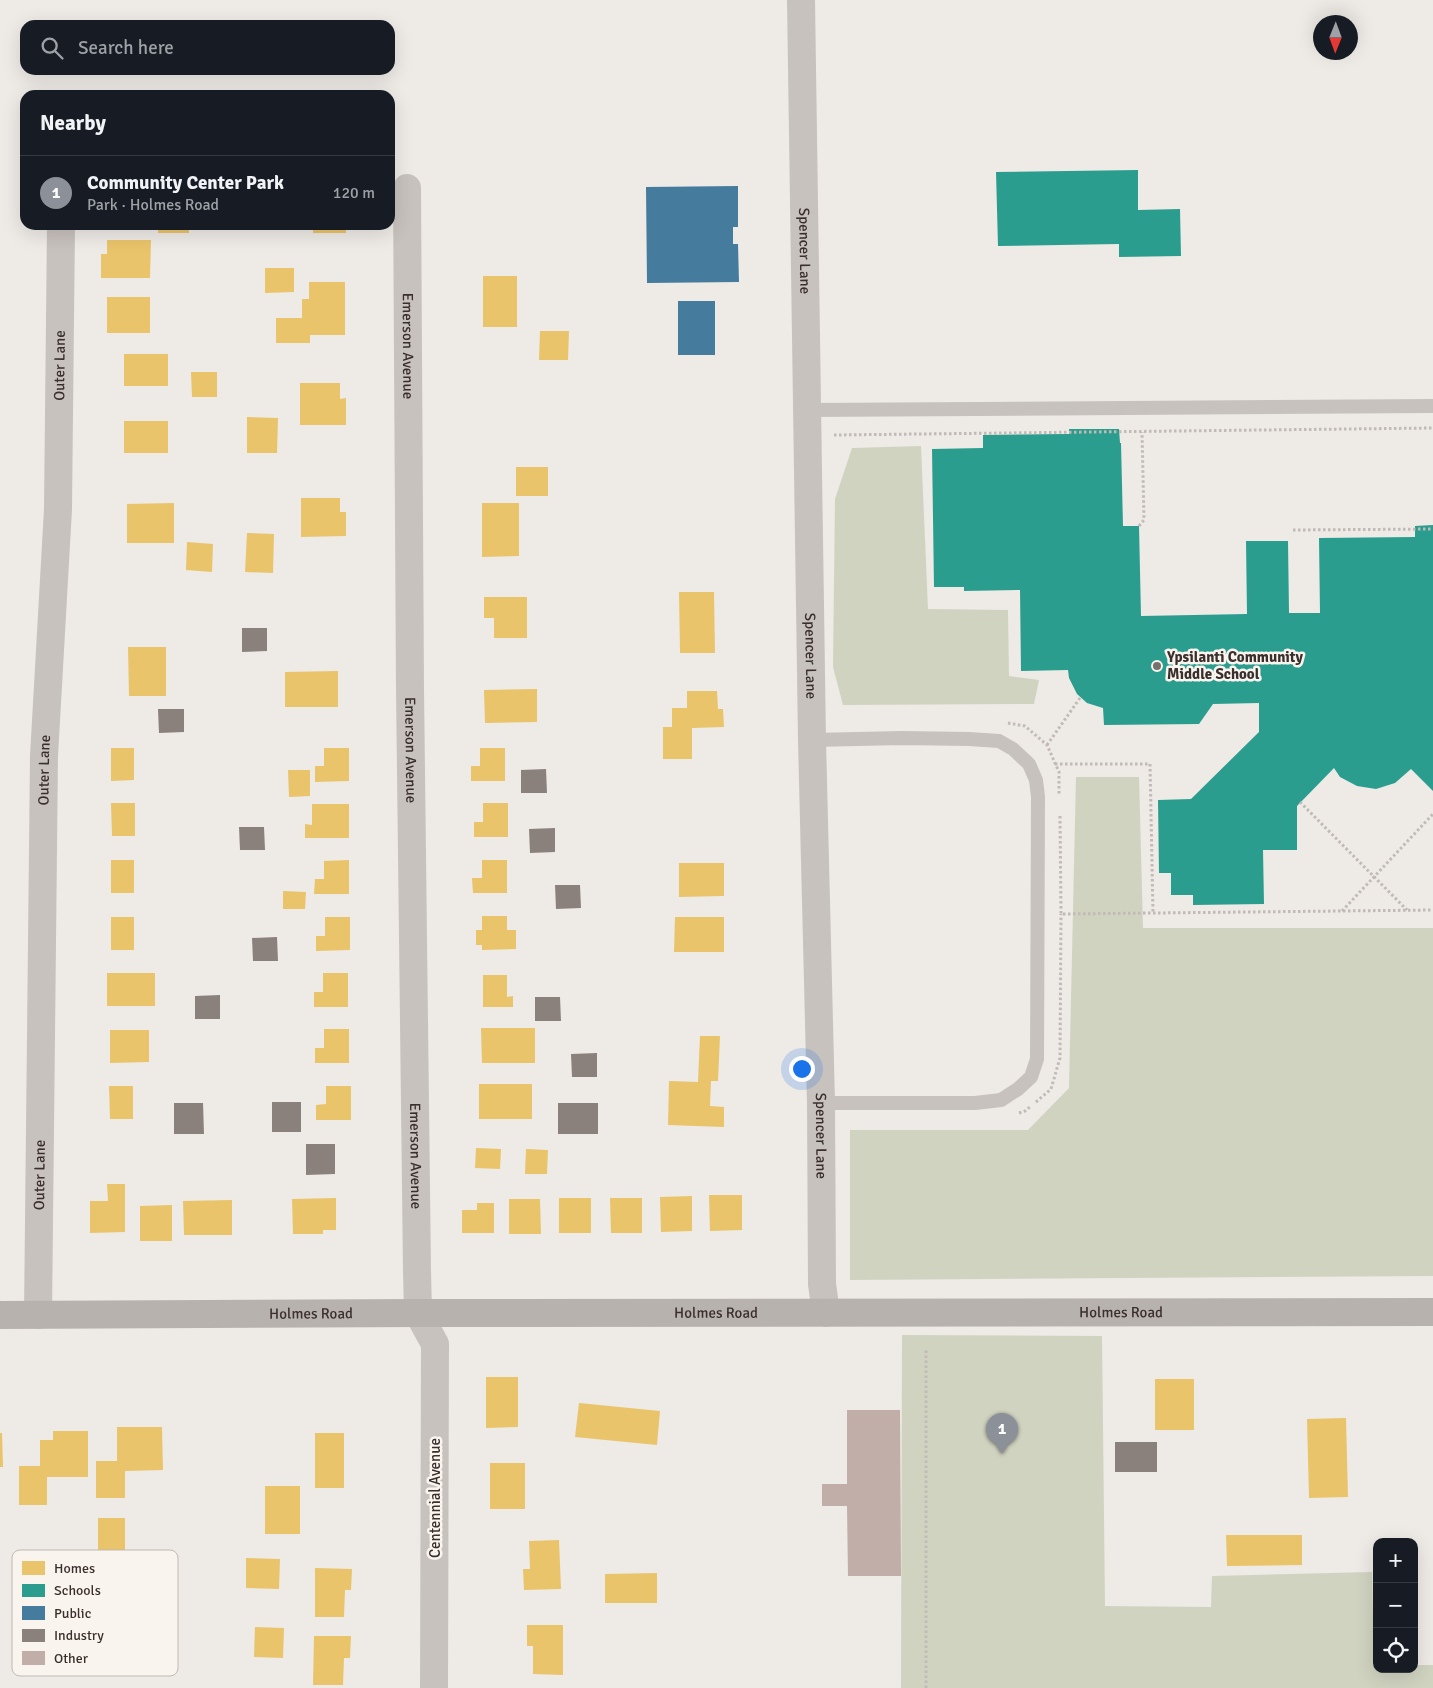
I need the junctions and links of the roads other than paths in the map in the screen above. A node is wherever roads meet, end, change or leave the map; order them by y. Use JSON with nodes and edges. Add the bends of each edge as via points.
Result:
{"nodes":[{"id":1,"x":801,"y":0,"type":"edge"},
{"id":2,"x":407,"y":188,"type":"dead end"},
{"id":3,"x":61,"y":230,"type":"edge"},
{"id":4,"x":1433,"y":406,"type":"edge"},
{"id":5,"x":808,"y":423,"type":"junction"},
{"id":6,"x":812,"y":740,"type":"junction"},
{"id":7,"x":821,"y":1103,"type":"junction"},
{"id":8,"x":1433,"y":1312,"type":"edge"},
{"id":9,"x":418,"y":1313,"type":"junction"},
{"id":10,"x":826,"y":1313,"type":"junction"},
{"id":11,"x":0,"y":1315,"type":"edge"},
{"id":12,"x":38,"y":1315,"type":"junction"},
{"id":13,"x":434,"y":1688,"type":"edge"}],
"edges":[{"from":1,"to":5,"type":"street","name":"Spencer Lane"},
{"from":2,"to":9,"type":"street","name":"Emerson Avenue"},
{"from":3,"to":12,"type":"street","name":"Outer Lane","via":[[58,509],[44,756]]},
{"from":4,"to":5,"type":"lane"},
{"from":5,"to":6,"type":"street","name":"Spencer Lane"},
{"from":6,"to":7,"type":"street","name":"Spencer Lane"},
{"from":6,"to":7,"type":"lane","via":[[999,741],[1013,748],[1028,764],[1036,780],[1038,797],[1037,1059],[1031,1076],[1001,1100],[975,1103]]},
{"from":7,"to":10,"type":"street","name":"Spencer Lane","via":[[822,1284]]},
{"from":8,"to":10,"type":"main road","name":"Holmes Road"},
{"from":9,"to":10,"type":"main road","name":"Holmes Road"},
{"from":9,"to":12,"type":"main road","name":"Holmes Road"},
{"from":9,"to":13,"type":"street","name":"Centennial Avenue","via":[[435,1344]]},
{"from":11,"to":12,"type":"main road","name":"Holmes Road"}]}
